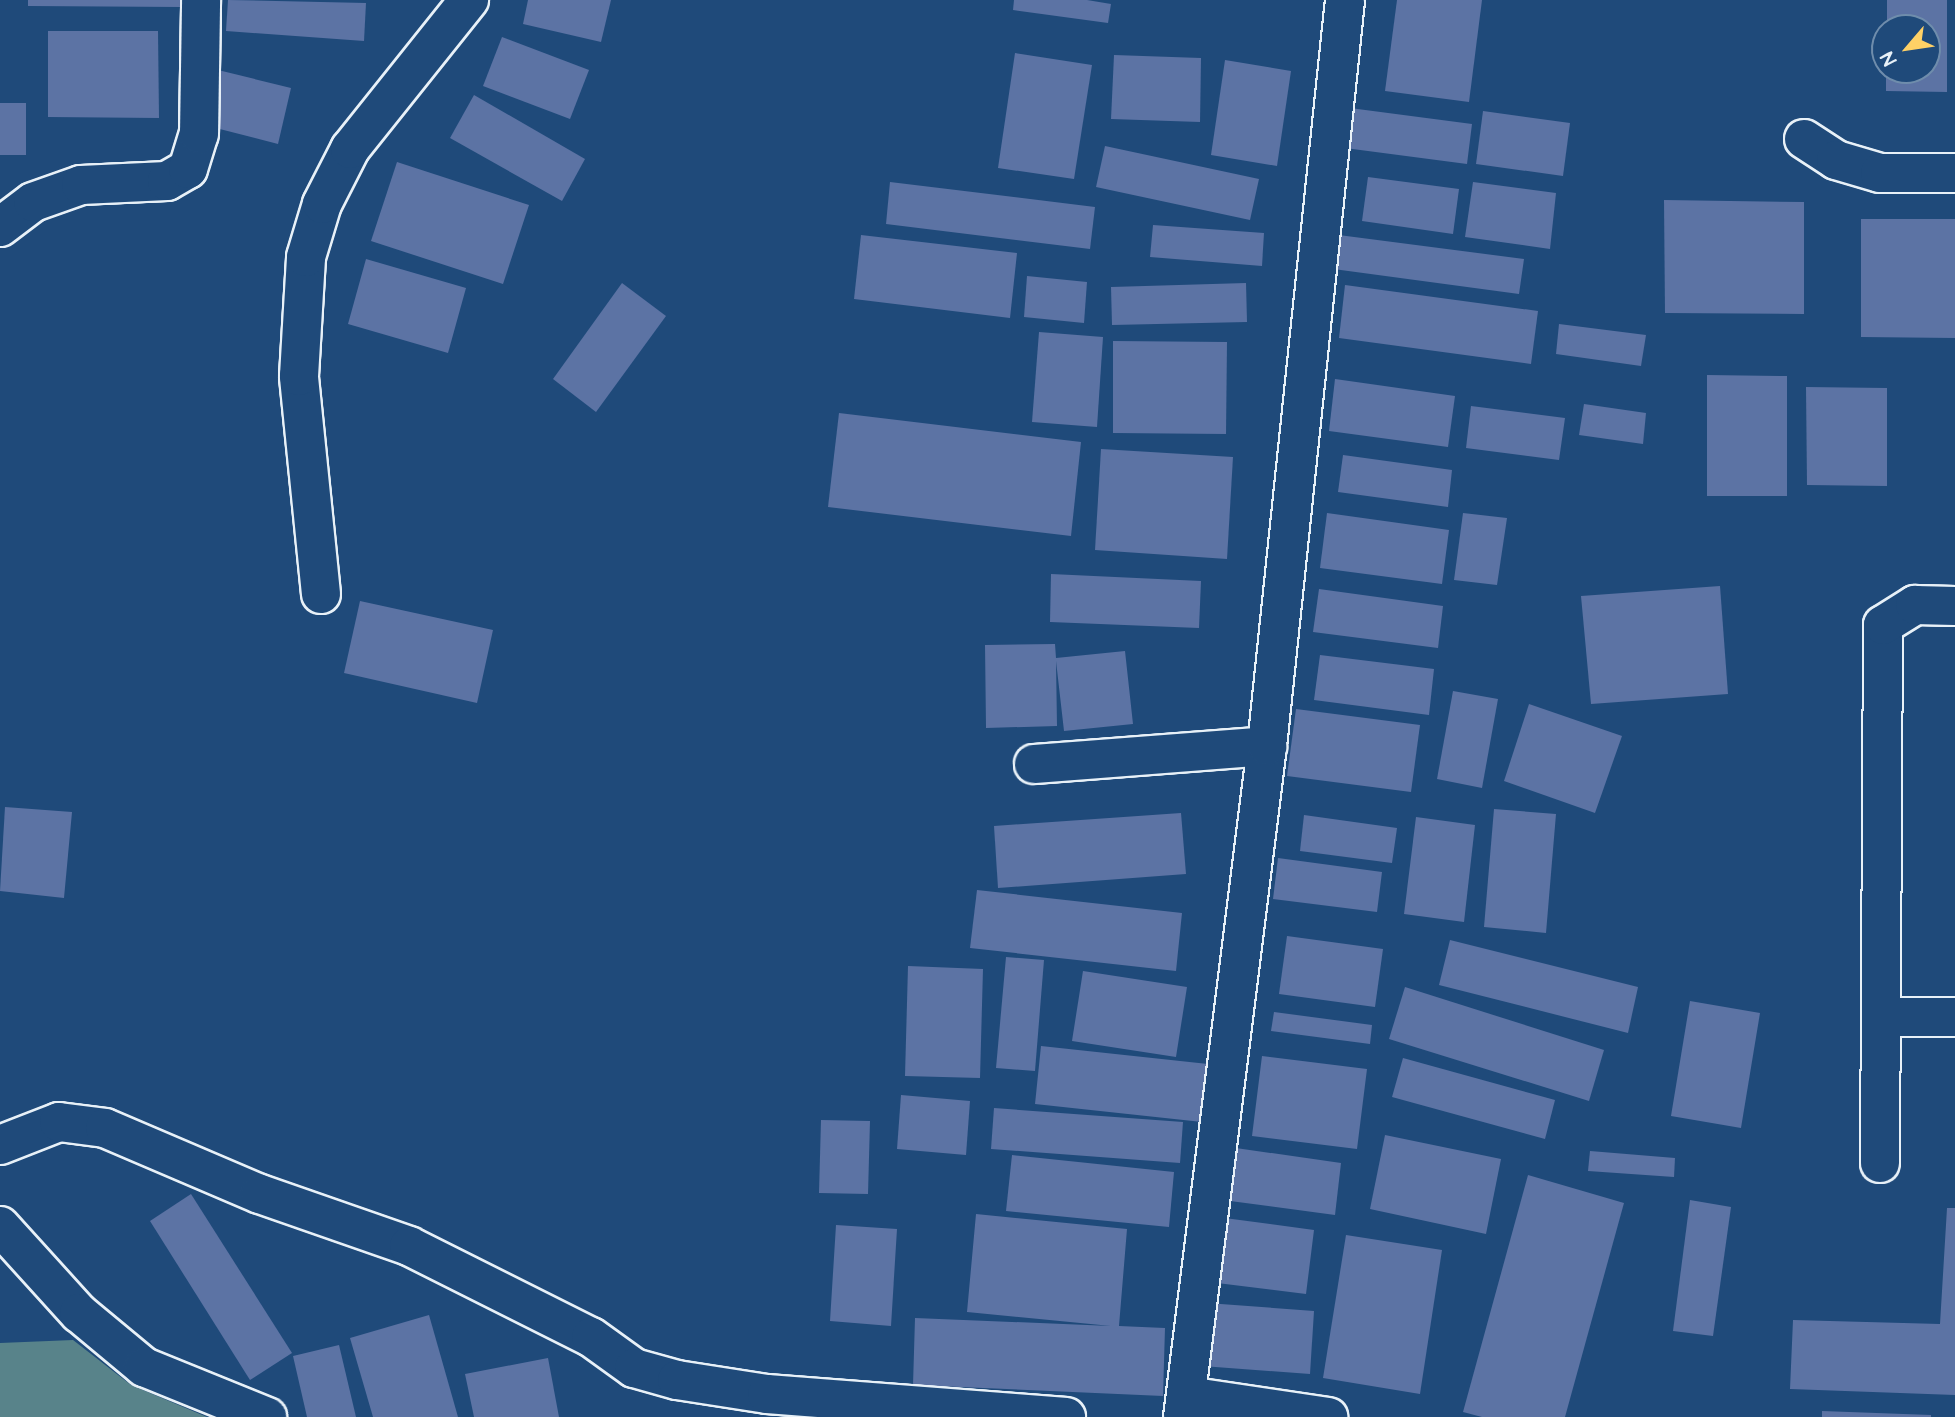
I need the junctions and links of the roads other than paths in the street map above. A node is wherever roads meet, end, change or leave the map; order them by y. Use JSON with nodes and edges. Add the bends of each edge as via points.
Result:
{"nodes":[{"id":1,"x":201,"y":0,"type":"edge"},
{"id":2,"x":469,"y":0,"type":"edge"},
{"id":3,"x":1345,"y":0,"type":"edge"},
{"id":4,"x":1804,"y":139,"type":"dead end"},
{"id":5,"x":1955,"y":173,"type":"edge"},
{"id":6,"x":0,"y":227,"type":"edge"},
{"id":7,"x":321,"y":594,"type":"dead end"},
{"id":8,"x":1955,"y":607,"type":"edge"},
{"id":9,"x":1267,"y":746,"type":"junction"},
{"id":10,"x":1034,"y":764,"type":"dead end"},
{"id":11,"x":1882,"y":1017,"type":"junction"},
{"id":12,"x":1955,"y":1017,"type":"edge"},
{"id":13,"x":0,"y":1145,"type":"edge"},
{"id":14,"x":1880,"y":1163,"type":"dead end"},
{"id":15,"x":0,"y":1226,"type":"edge"},
{"id":16,"x":1185,"y":1407,"type":"edge"},
{"id":17,"x":267,"y":1417,"type":"edge"},
{"id":18,"x":1066,"y":1417,"type":"edge"},
{"id":19,"x":1328,"y":1417,"type":"edge"}],
"edges":[{"from":1,"to":6,"type":"street","via":[[199,134],[188,169],[167,181],[110,180],[71,188],[33,202]]},
{"from":2,"to":7,"type":"street","via":[[350,149],[322,204],[306,257],[299,376]]},
{"from":3,"to":9,"type":"street"},
{"from":4,"to":5,"type":"street","via":[[1836,160],[1880,173]]},
{"from":8,"to":11,"type":"street","via":[[1915,605],[1883,625]]},
{"from":9,"to":10,"type":"street"},
{"from":9,"to":16,"type":"street"},
{"from":11,"to":12,"type":"street"},
{"from":11,"to":14,"type":"street"},
{"from":13,"to":18,"type":"street","via":[[60,1122],[105,1128],[260,1194],[409,1246],[591,1337],[634,1368],[677,1380],[767,1395]]},
{"from":15,"to":17,"type":"street","via":[[79,1312],[144,1367]]},
{"from":16,"to":19,"type":"street"}]}
